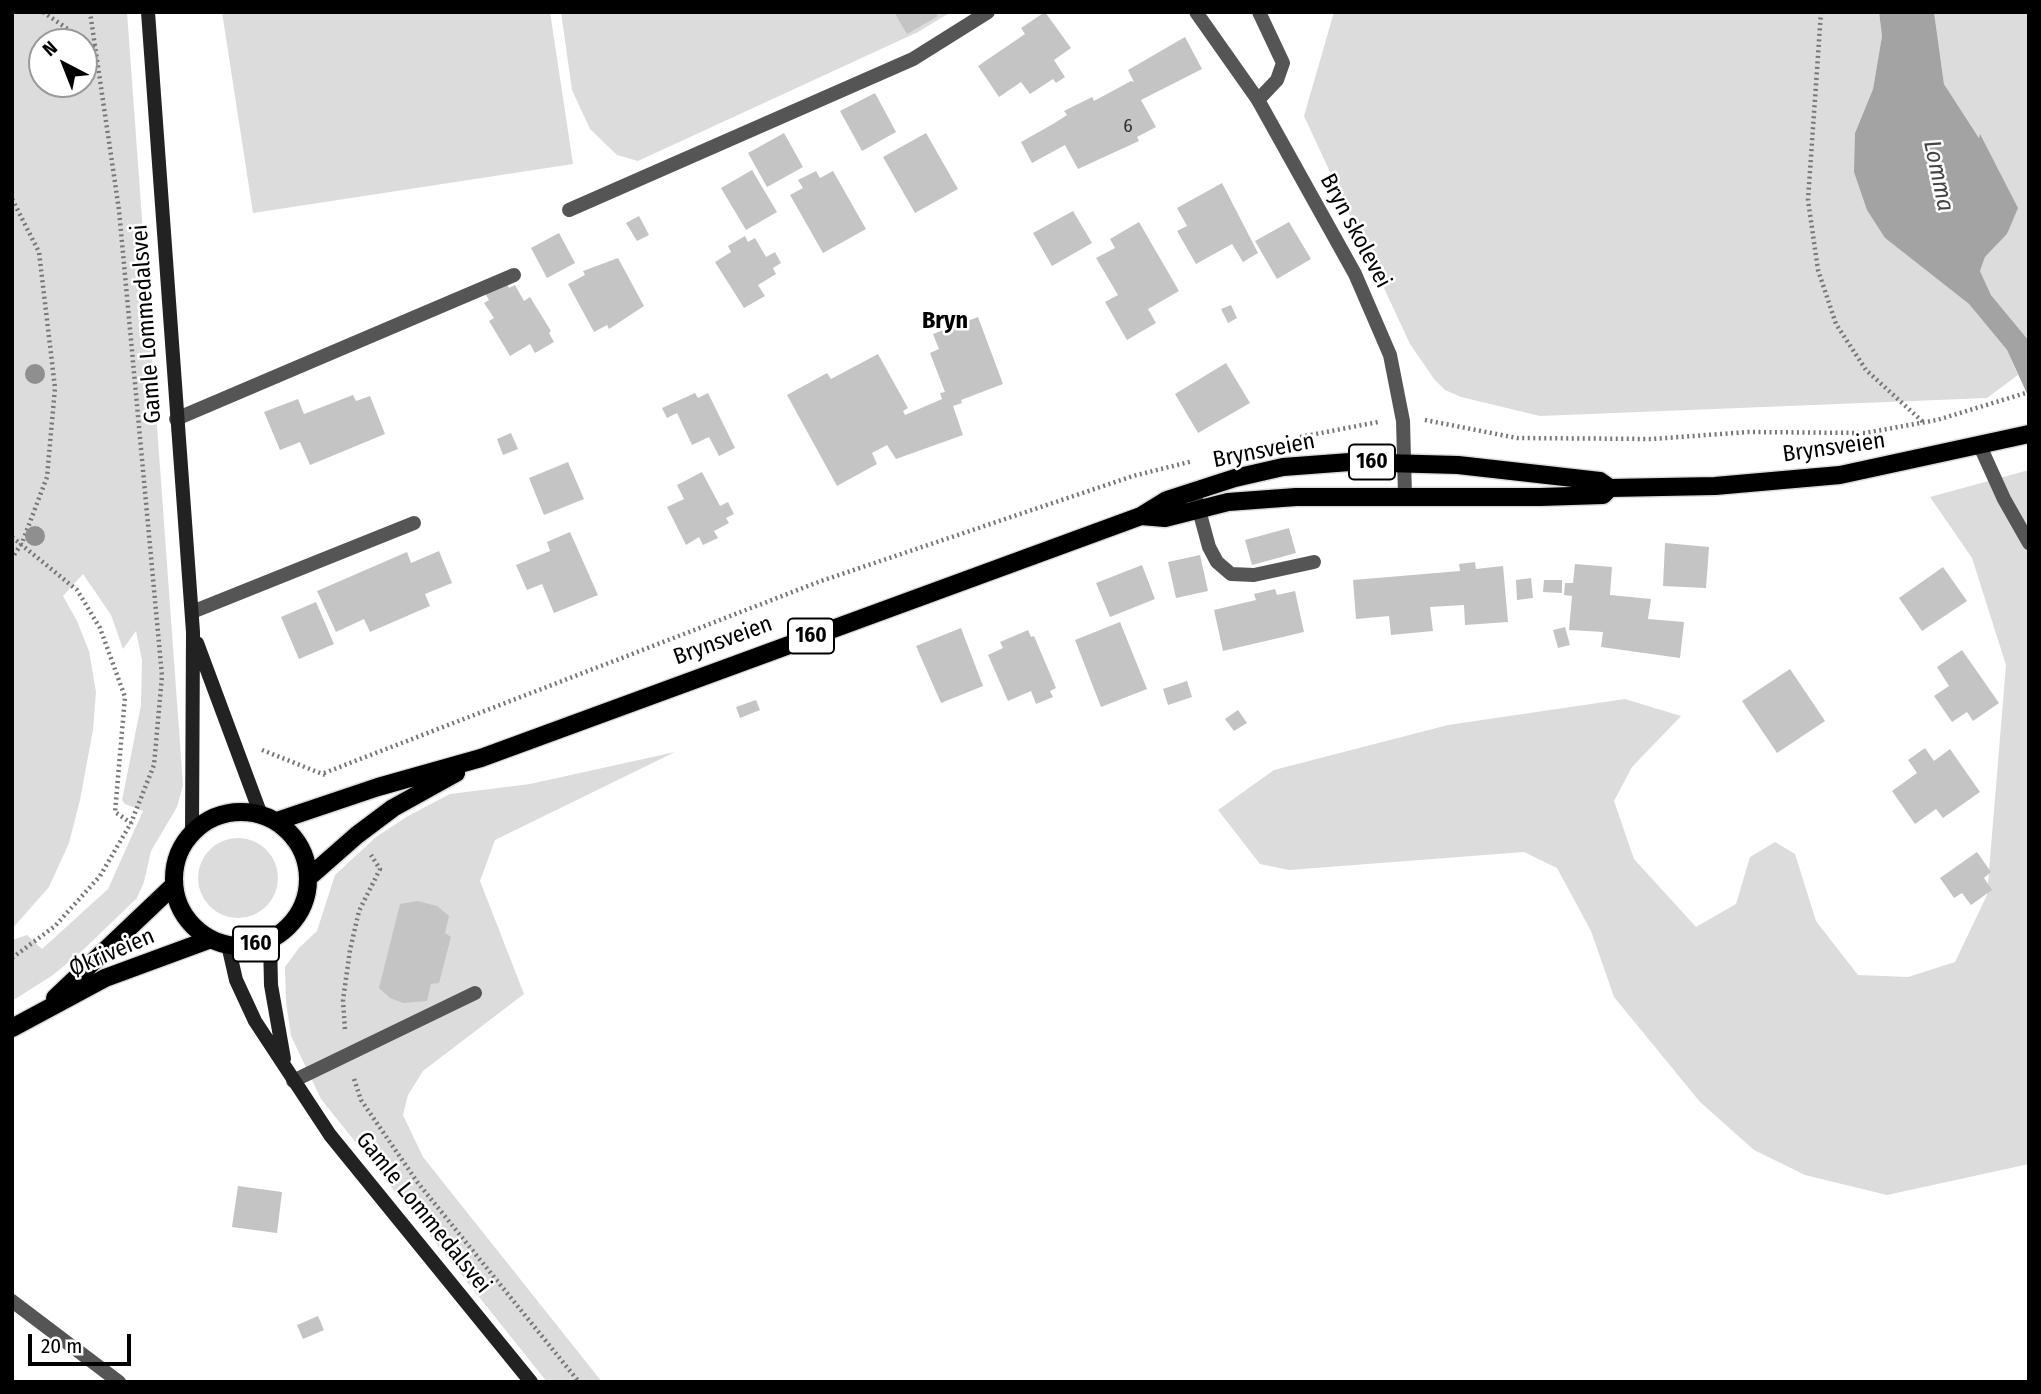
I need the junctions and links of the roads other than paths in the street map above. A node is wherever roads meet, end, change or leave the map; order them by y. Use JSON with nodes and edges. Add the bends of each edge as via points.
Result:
{"nodes":[{"id":1,"x":148,"y":12,"type":"edge"},
{"id":2,"x":988,"y":12,"type":"edge"},
{"id":3,"x":1196,"y":12,"type":"edge"},
{"id":4,"x":1259,"y":12,"type":"edge"},
{"id":5,"x":1258,"y":100,"type":"junction"},
{"id":6,"x":569,"y":211,"type":"dead end"},
{"id":7,"x":514,"y":275,"type":"dead end"},
{"id":8,"x":176,"y":419,"type":"junction"},
{"id":9,"x":2029,"y":434,"type":"edge"},
{"id":10,"x":1980,"y":446,"type":"junction"},
{"id":11,"x":1405,"y":463,"type":"junction"},
{"id":12,"x":1610,"y":488,"type":"junction"},
{"id":13,"x":1193,"y":491,"type":"junction"},
{"id":14,"x":1405,"y":495,"type":"junction"},
{"id":15,"x":1198,"y":509,"type":"junction"},
{"id":16,"x":1141,"y":516,"type":"junction"},
{"id":17,"x":414,"y":523,"type":"dead end"},
{"id":18,"x":2029,"y":542,"type":"edge"},
{"id":19,"x":1314,"y":562,"type":"dead end"},
{"id":20,"x":192,"y":612,"type":"junction"},
{"id":21,"x":193,"y":632,"type":"junction"},
{"id":22,"x":481,"y":758,"type":"junction"},
{"id":23,"x":269,"y":818,"type":"junction"},
{"id":24,"x":192,"y":831,"type":"junction"},
{"id":25,"x":308,"y":878,"type":"junction"},
{"id":26,"x":173,"y":886,"type":"junction"},
{"id":27,"x":270,"y":940,"type":"junction"},
{"id":28,"x":220,"y":942,"type":"junction"},
{"id":29,"x":475,"y":993,"type":"dead end"},
{"id":30,"x":34,"y":1017,"type":"junction"},
{"id":31,"x":12,"y":1028,"type":"edge"},
{"id":32,"x":286,"y":1067,"type":"junction"},
{"id":33,"x":293,"y":1081,"type":"junction"},
{"id":34,"x":12,"y":1301,"type":"edge"},
{"id":35,"x":119,"y":1382,"type":"edge"},
{"id":36,"x":531,"y":1382,"type":"edge"}],
"edges":[{"from":1,"to":8,"type":"street","name":"Gamle Lommedalsvei"},
{"from":2,"to":6,"type":"street","via":[[913,59]]},
{"from":3,"to":5,"type":"street","name":"Bryn skolevei"},
{"from":4,"to":5,"type":"street","via":[[1283,63],[1277,80]]},
{"from":5,"to":11,"type":"street","name":"Bryn skolevei","via":[[1355,274],[1390,355],[1403,421]]},
{"from":7,"to":8,"type":"street"},
{"from":8,"to":20,"type":"street","name":"Gamle Lommedalsvei"},
{"from":9,"to":10,"type":"main road","number":"160"},
{"from":10,"to":12,"type":"main road","name":"Brynsveien","number":"160","via":[[1812,479]]},
{"from":10,"to":18,"type":"street"},
{"from":11,"to":12,"type":"main road","name":"Brynsveien","number":"160","via":[[1600,481]]},
{"from":11,"to":13,"type":"main road","name":"Brynsveien","number":"160","via":[[1283,467]]},
{"from":11,"to":14,"type":"street","name":"Bryn skolevei"},
{"from":12,"to":14,"type":"main road","name":"Brynsveien","number":"160","via":[[1603,495]]},
{"from":13,"to":15,"type":"street"},
{"from":13,"to":16,"type":"main road","name":"Brynsveien","number":"160"},
{"from":14,"to":15,"type":"main road","name":"Brynsveien","number":"160","via":[[1296,497]]},
{"from":15,"to":16,"type":"main road","name":"Brynsveien","number":"160","via":[[1165,518]]},
{"from":15,"to":19,"type":"street","via":[[1209,547],[1231,574],[1254,575]]},
{"from":16,"to":22,"type":"main road","name":"Brynsveien","number":"160"},
{"from":17,"to":20,"type":"street"},
{"from":20,"to":21,"type":"street","name":"Gamle Lommedalsvei"},
{"from":21,"to":23,"type":"street","name":"Gamle Lommedalsvei"},
{"from":21,"to":24,"type":"street","name":"Gamle Lommedalsvei"},
{"from":22,"to":23,"type":"main road","name":"Brynsveien","number":"160"},
{"from":22,"to":25,"type":"main road","name":"Brynsveien","number":"160","via":[[393,808]]},
{"from":23,"to":24,"type":"main road","number":"160","via":[[244,811],[225,813]]},
{"from":23,"to":25,"type":"main road","via":[[298,842]]},
{"from":24,"to":26,"type":"main road","via":[[176,861]]},
{"from":25,"to":27,"type":"main road","number":"160","via":[[304,903],[295,918]]},
{"from":26,"to":28,"type":"main road","number":"160","via":[[183,914],[197,930]]},
{"from":26,"to":30,"type":"main road","name":"Økriveien","number":"160"},
{"from":27,"to":28,"type":"main road","number":"160","via":[[250,945]]},
{"from":27,"to":32,"type":"street","name":"Gamle Lommedalsvei","via":[[271,985]]},
{"from":28,"to":30,"type":"main road","name":"Økriveien","number":"160","via":[[106,978]]},
{"from":28,"to":32,"type":"street","name":"Gamle Lommedalsvei","via":[[254,1021]]},
{"from":29,"to":33,"type":"street"},
{"from":30,"to":31,"type":"main road","name":"Økriveien","number":"160"},
{"from":32,"to":33,"type":"street","name":"Gamle Lommedalsvei"},
{"from":33,"to":36,"type":"street","name":"Gamle Lommedalsvei","via":[[330,1135]]},
{"from":34,"to":35,"type":"street"}]}
